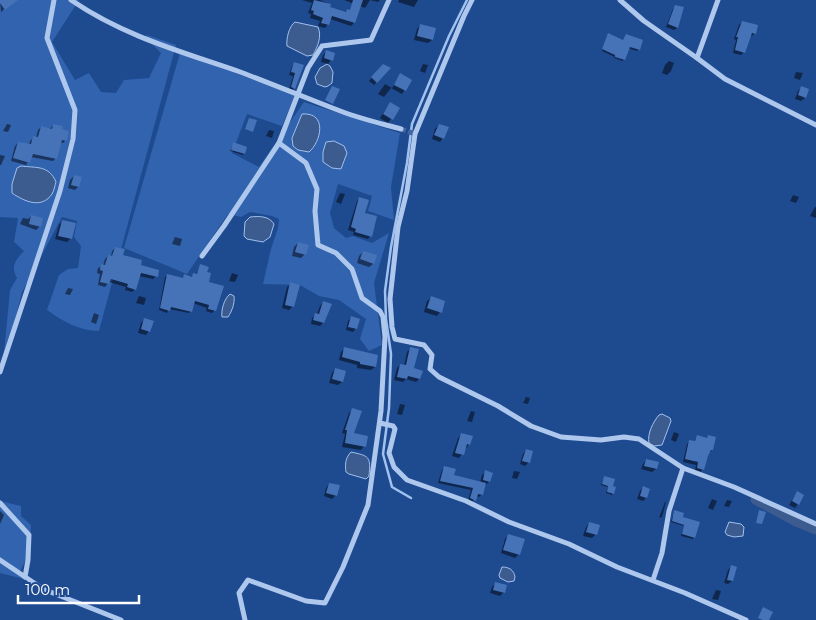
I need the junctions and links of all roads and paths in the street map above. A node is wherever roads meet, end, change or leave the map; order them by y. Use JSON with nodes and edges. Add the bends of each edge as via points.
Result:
{"nodes":[{"id":1,"x":54,"y":0,"type":"edge"},
{"id":2,"x":72,"y":0,"type":"edge"},
{"id":3,"x":389,"y":0,"type":"edge"},
{"id":4,"x":472,"y":0,"type":"edge"},
{"id":5,"x":620,"y":0,"type":"edge"},
{"id":6,"x":718,"y":0,"type":"edge"},
{"id":7,"x":697,"y":58,"type":"junction"},
{"id":8,"x":298,"y":94,"type":"junction"},
{"id":9,"x":816,"y":124,"type":"edge"},
{"id":10,"x":401,"y":129,"type":"tunnel mouth"},
{"id":11,"x":279,"y":143,"type":"junction"},
{"id":12,"x":202,"y":256,"type":"dead end"},
{"id":13,"x":0,"y":372,"type":"edge"},
{"id":14,"x":380,"y":423,"type":"junction"},
{"id":15,"x":683,"y":468,"type":"junction"},
{"id":16,"x":0,"y":503,"type":"edge"},
{"id":17,"x":816,"y":524,"type":"edge"},
{"id":18,"x":0,"y":560,"type":"edge"},
{"id":19,"x":25,"y":577,"type":"junction"},
{"id":20,"x":653,"y":580,"type":"junction"},
{"id":21,"x":122,"y":620,"type":"edge"},
{"id":22,"x":245,"y":620,"type":"edge"},
{"id":23,"x":746,"y":620,"type":"edge"}],
"edges":[{"from":1,"to":13,"type":"street","via":[[47,38],[75,110],[74,139]]},
{"from":2,"to":8,"type":"street","via":[[94,15],[151,42]]},
{"from":3,"to":8,"type":"street","via":[[371,40],[322,46],[308,68]]},
{"from":4,"to":15,"type":"street","via":[[415,134],[398,227],[390,299],[395,339],[424,345],[432,355],[430,370],[439,377],[531,426],[561,437],[639,439]]},
{"from":5,"to":7,"type":"street"},
{"from":6,"to":7,"type":"street"},
{"from":7,"to":9,"type":"street","via":[[725,79]]},
{"from":8,"to":10,"type":"street","via":[[336,110]]},
{"from":8,"to":11,"type":"street"},
{"from":11,"to":12,"type":"street"},
{"from":11,"to":14,"type":"street","via":[[306,163],[317,189],[318,244],[336,253],[352,269],[362,298],[383,317],[385,337]]},
{"from":14,"to":20,"type":"street","via":[[395,429],[389,454],[394,467],[407,480],[466,501]]},
{"from":14,"to":22,"type":"street","via":[[368,505],[325,603],[306,601],[248,580],[239,593]]},
{"from":15,"to":17,"type":"street"},
{"from":15,"to":20,"type":"street"},
{"from":16,"to":19,"type":"street","via":[[29,535]]},
{"from":18,"to":19,"type":"street"},
{"from":19,"to":21,"type":"street","via":[[42,589]]},
{"from":20,"to":23,"type":"street"}]}
